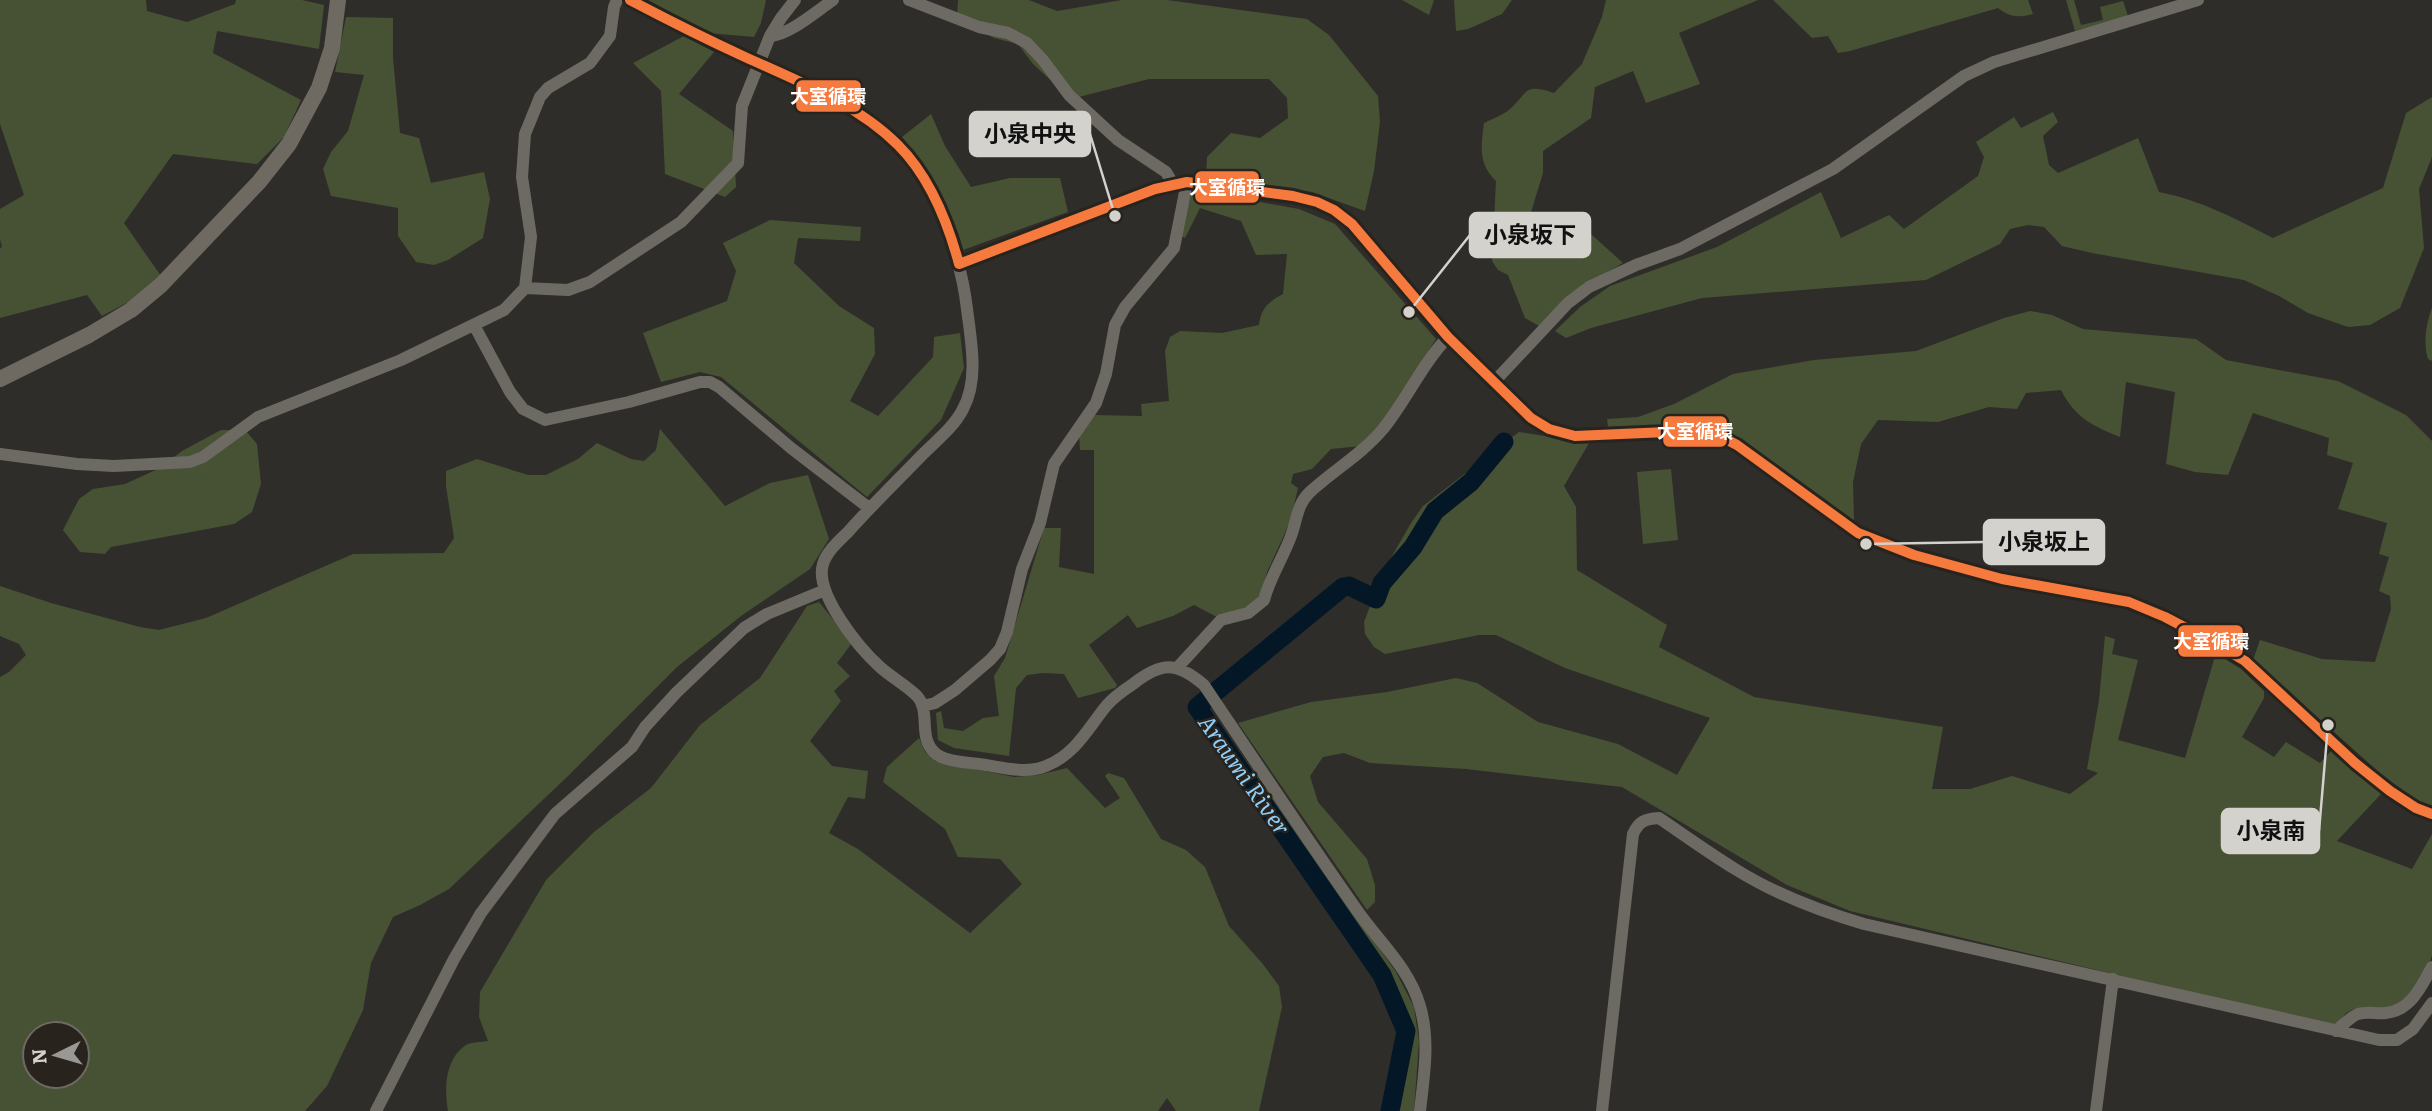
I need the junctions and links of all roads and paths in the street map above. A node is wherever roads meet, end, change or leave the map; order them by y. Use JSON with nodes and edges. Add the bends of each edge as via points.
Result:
{"nodes":[{"id":1,"x":338,"y":0,"type":"edge"},
{"id":2,"x":617,"y":0,"type":"edge"},
{"id":3,"x":630,"y":0,"type":"edge"},
{"id":4,"x":795,"y":0,"type":"edge"},
{"id":5,"x":833,"y":0,"type":"edge"},
{"id":6,"x":909,"y":0,"type":"edge"},
{"id":7,"x":2198,"y":0,"type":"edge"},
{"id":8,"x":770,"y":36,"type":"junction"},
{"id":9,"x":759,"y":64,"type":"junction"},
{"id":10,"x":1187,"y":182,"type":"junction"},
{"id":11,"x":1174,"y":184,"type":"junction"},
{"id":12,"x":959,"y":264,"type":"junction"},
{"id":13,"x":525,"y":288,"type":"junction"},
{"id":14,"x":474,"y":325,"type":"junction"},
{"id":15,"x":1448,"y":337,"type":"junction"},
{"id":16,"x":0,"y":379,"type":"edge"},
{"id":17,"x":1494,"y":382,"type":"junction"},
{"id":18,"x":0,"y":454,"type":"edge"},
{"id":19,"x":869,"y":508,"type":"junction"},
{"id":20,"x":825,"y":590,"type":"junction"},
{"id":21,"x":1177,"y":668,"type":"junction"},
{"id":22,"x":923,"y":706,"type":"junction"},
{"id":23,"x":2432,"y":814,"type":"edge"},
{"id":24,"x":2432,"y":967,"type":"edge"},
{"id":25,"x":2113,"y":979,"type":"junction"},
{"id":26,"x":2432,"y":1003,"type":"edge"},
{"id":27,"x":2336,"y":1031,"type":"junction"},
{"id":28,"x":376,"y":1111,"type":"edge"},
{"id":29,"x":1420,"y":1111,"type":"edge"},
{"id":30,"x":1602,"y":1111,"type":"edge"},
{"id":31,"x":2096,"y":1111,"type":"edge"}],
"edges":[{"from":1,"to":16,"type":"main road","via":[[332,48],[319,88],[289,144],[259,182],[161,285],[131,310]]},
{"from":2,"to":13,"type":"street","via":[[610,36],[590,62],[540,97],[526,134],[522,177],[531,237]]},
{"from":3,"to":9,"type":"street"},
{"from":4,"to":8,"type":"street"},
{"from":5,"to":8,"type":"street","via":[[795,26]]},
{"from":6,"to":11,"type":"street","via":[[1027,43],[1076,103],[1166,172]]},
{"from":7,"to":17,"type":"street","via":[[1994,62],[1964,76],[1833,169],[1680,248],[1589,287],[1568,303]]},
{"from":8,"to":9,"type":"street"},
{"from":9,"to":12,"type":"street","via":[[858,113],[900,147],[928,190]]},
{"from":9,"to":13,"type":"street","via":[[742,106],[738,163],[681,222],[590,282],[568,290]]},
{"from":10,"to":11,"type":"street"},
{"from":10,"to":15,"type":"street","via":[[1293,196],[1334,210],[1352,224]]},
{"from":10,"to":22,"type":"street","via":[[1174,248],[1115,325],[1096,403],[1055,464],[1000,649],[954,690]]},
{"from":11,"to":12,"type":"street"},
{"from":12,"to":19,"type":"street","via":[[970,330],[972,378],[967,401],[954,423]]},
{"from":13,"to":14,"type":"street","via":[[504,310]]},
{"from":14,"to":18,"type":"street","via":[[401,360],[258,417],[204,457],[190,462],[114,466]]},
{"from":14,"to":19,"type":"street","via":[[510,391],[530,414],[545,420],[572,416],[710,382]]},
{"from":15,"to":17,"type":"street"},
{"from":15,"to":21,"type":"street","via":[[1382,431],[1302,502],[1265,600],[1248,613],[1221,620]]},
{"from":17,"to":23,"type":"street","via":[[1549,429],[1575,436],[1716,434],[1858,533],[1914,555],[2002,579],[2129,602],[2165,617],[2245,662],[2390,791]]},
{"from":19,"to":20,"type":"street","via":[[823,564]]},
{"from":20,"to":22,"type":"street","via":[[861,646]]},
{"from":20,"to":28,"type":"street","via":[[744,628],[676,693],[632,747],[555,814],[481,913]]},
{"from":21,"to":22,"type":"street","via":[[1166,666],[1148,673],[1110,701],[1077,745],[1039,768],[1016,769],[938,755],[927,743]]},
{"from":21,"to":29,"type":"street","via":[[1204,685],[1361,916],[1406,974],[1419,1003],[1426,1039]]},
{"from":24,"to":27,"type":"street","via":[[2408,1004],[2387,1013],[2361,1013]]},
{"from":25,"to":27,"type":"street"},
{"from":25,"to":30,"type":"street","via":[[1829,914],[1745,875],[1659,818],[1646,819],[1633,834]]},
{"from":25,"to":31,"type":"street"},
{"from":26,"to":27,"type":"street","via":[[2413,1029],[2397,1040]]}]}
